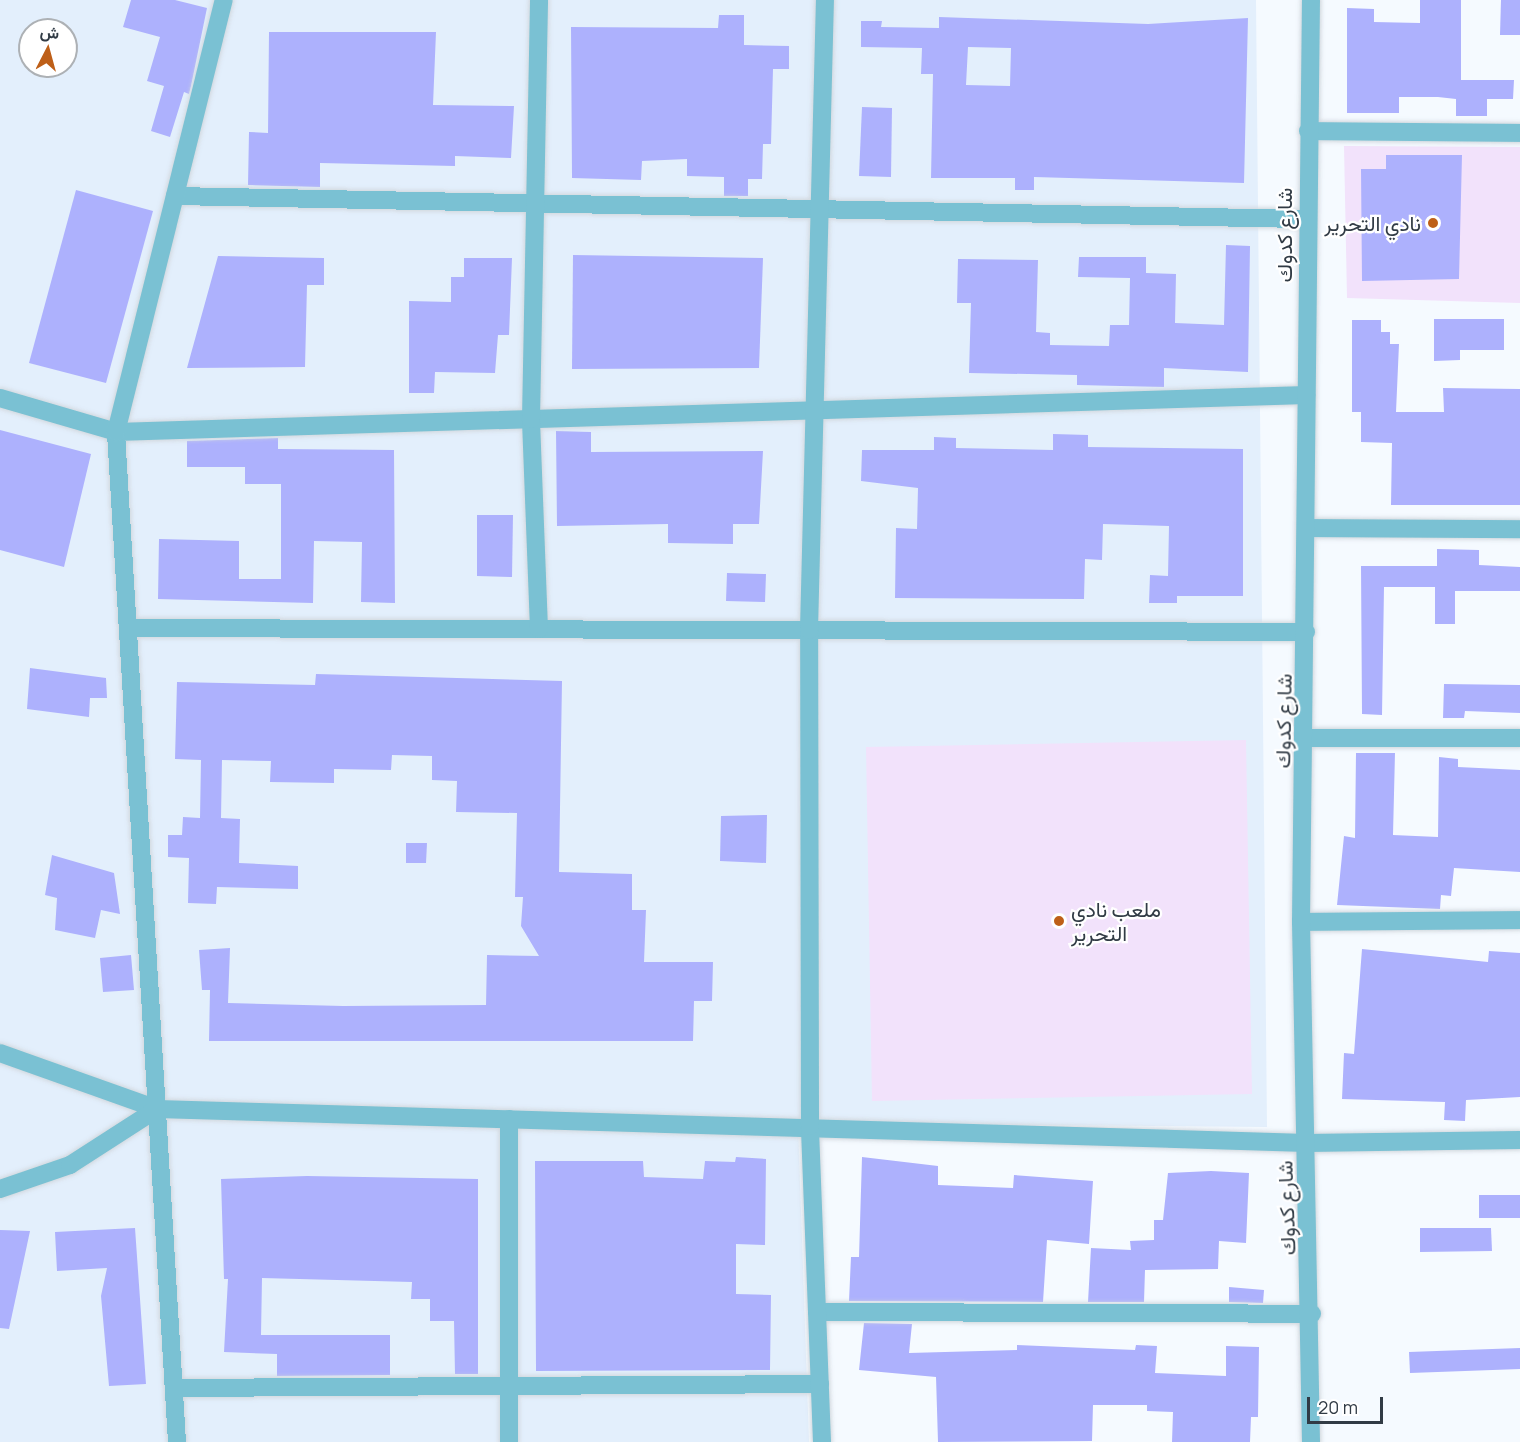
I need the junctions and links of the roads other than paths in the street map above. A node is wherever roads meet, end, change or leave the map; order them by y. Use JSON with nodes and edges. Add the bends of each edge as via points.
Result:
{"nodes":[{"id":1,"x":224,"y":0,"type":"edge"},
{"id":2,"x":539,"y":0,"type":"edge"},
{"id":3,"x":825,"y":0,"type":"edge"},
{"id":4,"x":1311,"y":0,"type":"edge"},
{"id":5,"x":1308,"y":130,"type":"junction"},
{"id":6,"x":1520,"y":133,"type":"edge"},
{"id":7,"x":175,"y":196,"type":"junction"},
{"id":8,"x":534,"y":202,"type":"junction"},
{"id":9,"x":822,"y":208,"type":"junction"},
{"id":10,"x":1305,"y":219,"type":"junction"},
{"id":11,"x":1306,"y":395,"type":"junction"},
{"id":12,"x":0,"y":398,"type":"edge"},
{"id":13,"x":818,"y":410,"type":"junction"},
{"id":14,"x":531,"y":419,"type":"junction"},
{"id":15,"x":116,"y":432,"type":"junction"},
{"id":16,"x":1306,"y":528,"type":"junction"},
{"id":17,"x":1520,"y":529,"type":"edge"},
{"id":18,"x":128,"y":628,"type":"junction"},
{"id":19,"x":538,"y":629,"type":"junction"},
{"id":20,"x":809,"y":630,"type":"junction"},
{"id":21,"x":1306,"y":632,"type":"junction"},
{"id":22,"x":1306,"y":738,"type":"junction"},
{"id":23,"x":1520,"y":738,"type":"edge"},
{"id":24,"x":1520,"y":920,"type":"edge"},
{"id":25,"x":1301,"y":922,"type":"junction"},
{"id":26,"x":0,"y":1053,"type":"edge"},
{"id":27,"x":157,"y":1108,"type":"junction"},
{"id":28,"x":509,"y":1119,"type":"junction"},
{"id":29,"x":810,"y":1126,"type":"junction"},
{"id":30,"x":1520,"y":1140,"type":"edge"},
{"id":31,"x":1306,"y":1143,"type":"junction"},
{"id":32,"x":0,"y":1189,"type":"edge"},
{"id":33,"x":817,"y":1312,"type":"junction"},
{"id":34,"x":1312,"y":1314,"type":"junction"},
{"id":35,"x":820,"y":1384,"type":"junction"},
{"id":36,"x":509,"y":1386,"type":"junction"},
{"id":37,"x":174,"y":1388,"type":"junction"},
{"id":38,"x":177,"y":1442,"type":"edge"},
{"id":39,"x":509,"y":1442,"type":"edge"},
{"id":40,"x":822,"y":1442,"type":"edge"},
{"id":41,"x":1311,"y":1442,"type":"edge"}],
"edges":[{"from":1,"to":7,"type":"street"},
{"from":2,"to":8,"type":"street"},
{"from":3,"to":9,"type":"street"},
{"from":4,"to":5,"type":"street","name":"شارع كدوك"},
{"from":5,"to":6,"type":"street"},
{"from":5,"to":10,"type":"street","name":"شارع كدوك"},
{"from":7,"to":8,"type":"street"},
{"from":7,"to":15,"type":"street"},
{"from":8,"to":9,"type":"street"},
{"from":8,"to":14,"type":"street"},
{"from":9,"to":10,"type":"street"},
{"from":9,"to":13,"type":"street"},
{"from":10,"to":11,"type":"street","name":"شارع كدوك"},
{"from":11,"to":13,"type":"street"},
{"from":11,"to":16,"type":"street","name":"شارع كدوك"},
{"from":12,"to":15,"type":"street"},
{"from":13,"to":14,"type":"street"},
{"from":13,"to":20,"type":"street"},
{"from":14,"to":15,"type":"street"},
{"from":14,"to":19,"type":"street"},
{"from":15,"to":18,"type":"street"},
{"from":16,"to":17,"type":"street"},
{"from":16,"to":21,"type":"street","name":"شارع كدوك"},
{"from":18,"to":19,"type":"street"},
{"from":18,"to":27,"type":"street"},
{"from":19,"to":20,"type":"street"},
{"from":20,"to":21,"type":"street"},
{"from":20,"to":29,"type":"street"},
{"from":21,"to":22,"type":"street","name":"شارع كدوك"},
{"from":22,"to":23,"type":"street"},
{"from":22,"to":25,"type":"street","name":"شارع كدوك"},
{"from":24,"to":25,"type":"street"},
{"from":25,"to":31,"type":"street","name":"شارع كدوك"},
{"from":26,"to":27,"type":"street"},
{"from":27,"to":28,"type":"street"},
{"from":27,"to":32,"type":"street","via":[[70,1165]]},
{"from":27,"to":37,"type":"street"},
{"from":28,"to":29,"type":"street"},
{"from":28,"to":36,"type":"street"},
{"from":29,"to":31,"type":"street"},
{"from":29,"to":33,"type":"street"},
{"from":30,"to":31,"type":"street"},
{"from":31,"to":34,"type":"street","name":"شارع كدوك"},
{"from":33,"to":34,"type":"street"},
{"from":33,"to":35,"type":"street"},
{"from":34,"to":41,"type":"street","name":"شارع كدوك"},
{"from":35,"to":36,"type":"street"},
{"from":35,"to":40,"type":"street"},
{"from":36,"to":37,"type":"street"},
{"from":36,"to":39,"type":"street"},
{"from":37,"to":38,"type":"street"}]}
